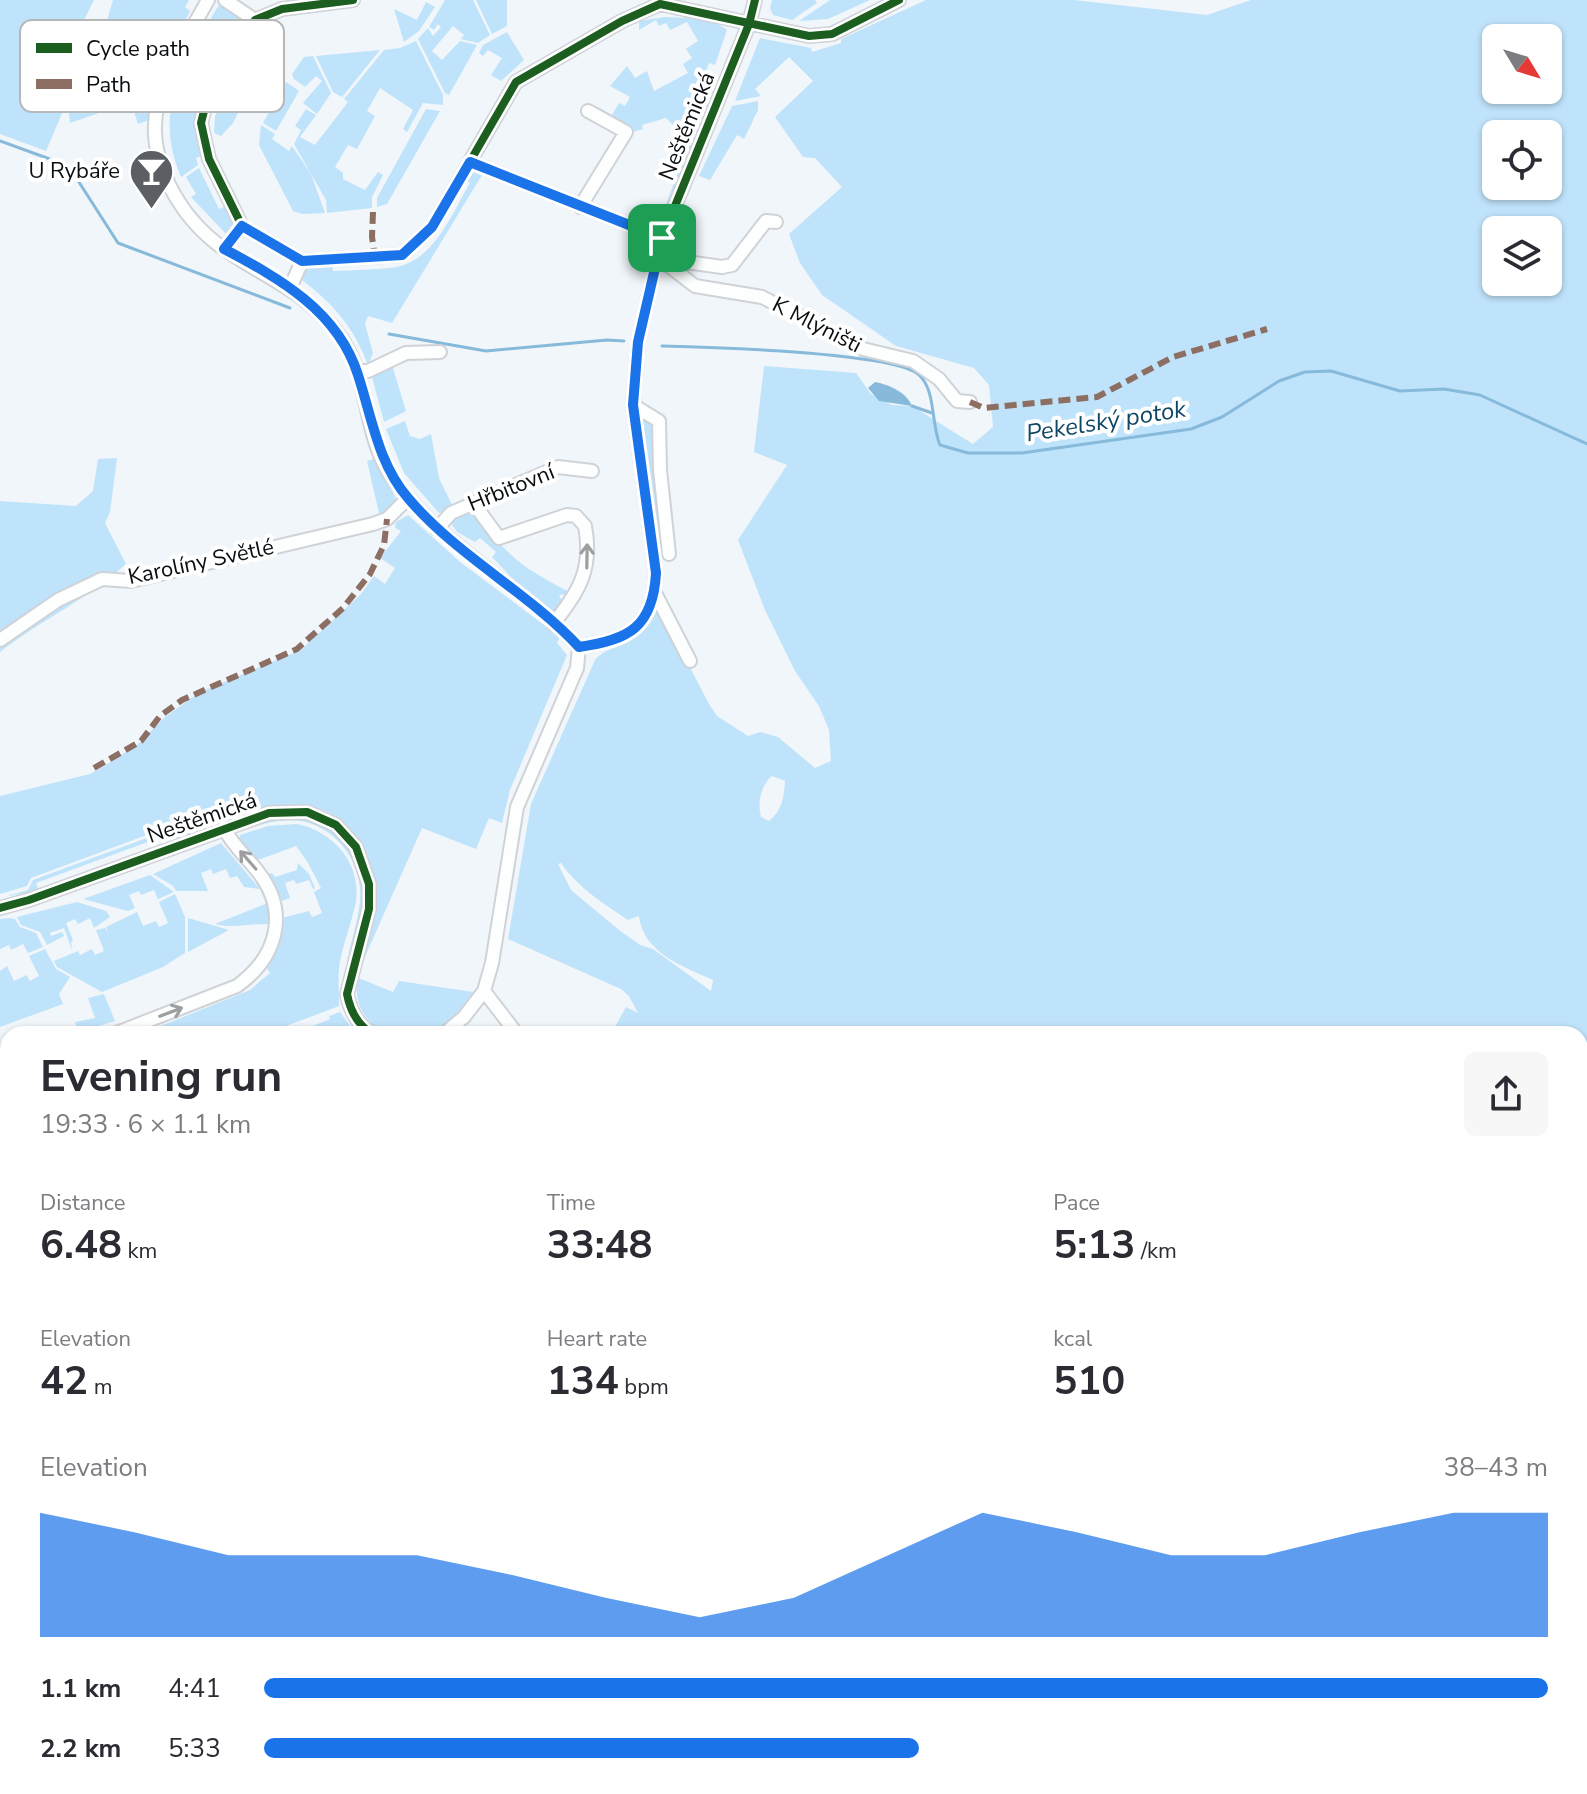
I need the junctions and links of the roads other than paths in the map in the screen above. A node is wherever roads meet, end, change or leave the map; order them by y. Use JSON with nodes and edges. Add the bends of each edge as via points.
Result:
{"nodes":[{"id":1,"x":208,"y":0,"type":"edge"},
{"id":2,"x":225,"y":0,"type":"edge"},
{"id":3,"x":353,"y":0,"type":"edge"},
{"id":4,"x":755,"y":0,"type":"edge"},
{"id":5,"x":899,"y":0,"type":"edge"},
{"id":6,"x":662,"y":2,"type":"edge"},
{"id":7,"x":197,"y":20,"type":"edge"},
{"id":8,"x":255,"y":20,"type":"joint"},
{"id":9,"x":749,"y":24,"type":"junction"},
{"id":10,"x":588,"y":111,"type":"dead end"},
{"id":11,"x":156,"y":112,"type":"edge"},
{"id":12,"x":204,"y":112,"type":"edge"},
{"id":13,"x":470,"y":162,"type":"junction"},
{"id":14,"x":580,"y":207,"type":"junction"},
{"id":15,"x":776,"y":222,"type":"dead end"},
{"id":16,"x":242,"y":226,"type":"junction"},
{"id":17,"x":662,"y":238,"type":"junction"},
{"id":18,"x":227,"y":244,"type":"junction"},
{"id":19,"x":659,"y":258,"type":"junction"},
{"id":20,"x":302,"y":261,"type":"junction"},
{"id":21,"x":290,"y":288,"type":"junction"},
{"id":22,"x":440,"y":352,"type":"dead end"},
{"id":23,"x":357,"y":371,"type":"junction"},
{"id":24,"x":970,"y":402,"type":"dead end"},
{"id":25,"x":633,"y":405,"type":"junction"},
{"id":26,"x":592,"y":471,"type":"dead end"},
{"id":27,"x":408,"y":498,"type":"junction"},
{"id":28,"x":474,"y":504,"type":"junction"},
{"id":29,"x":437,"y":529,"type":"junction"},
{"id":30,"x":669,"y":554,"type":"dead end"},
{"id":31,"x":655,"y":593,"type":"junction"},
{"id":32,"x":553,"y":624,"type":"junction"},
{"id":33,"x":0,"y":640,"type":"edge"},
{"id":34,"x":579,"y":647,"type":"junction"},
{"id":35,"x":690,"y":661,"type":"dead end"},
{"id":36,"x":224,"y":828,"type":"junction"},
{"id":37,"x":0,"y":908,"type":"edge"},
{"id":38,"x":484,"y":991,"type":"junction"},
{"id":39,"x":134,"y":1026,"type":"edge"},
{"id":40,"x":362,"y":1026,"type":"edge"},
{"id":41,"x":453,"y":1026,"type":"edge"},
{"id":42,"x":511,"y":1026,"type":"edge"}],
"edges":[{"from":1,"to":7,"type":"street","name":"Hřbitovní"},
{"from":2,"to":8,"type":"street"},
{"from":3,"to":8,"type":"street","via":[[282,9]]},
{"from":4,"to":9,"type":"street","name":"Neštěmická"},
{"from":5,"to":9,"type":"street","via":[[832,34],[809,36]]},
{"from":6,"to":9,"type":"street"},
{"from":6,"to":13,"type":"street","via":[[516,82]]},
{"from":9,"to":17,"type":"street","name":"Neštěmická"},
{"from":10,"to":14,"type":"street","via":[[626,132]]},
{"from":11,"to":18,"type":"street","name":"Hřbitovní","via":[[161,168],[172,191],[193,219]]},
{"from":12,"to":16,"type":"street","via":[[203,143]]},
{"from":13,"to":14,"type":"street"},
{"from":13,"to":20,"type":"street","via":[[432,227],[402,255]]},
{"from":14,"to":17,"type":"street"},
{"from":15,"to":19,"type":"street","via":[[766,221],[732,265]]},
{"from":16,"to":18,"type":"street"},
{"from":16,"to":20,"type":"street"},
{"from":17,"to":19,"type":"street","name":"Neštěmická"},
{"from":18,"to":21,"type":"street","name":"Hřbitovní"},
{"from":19,"to":24,"type":"street","name":"K Mlýništi","via":[[695,286],[762,297],[863,349],[913,361],[939,379],[957,401]]},
{"from":19,"to":25,"type":"street","name":"Neštěmická","via":[[638,342]]},
{"from":20,"to":21,"type":"street"},
{"from":21,"to":23,"type":"street","name":"Hřbitovní","via":[[318,308],[342,339]]},
{"from":22,"to":23,"type":"street","via":[[406,353]]},
{"from":23,"to":27,"type":"street","name":"Hřbitovní","via":[[389,473]]},
{"from":25,"to":30,"type":"street","via":[[659,421]]},
{"from":25,"to":31,"type":"street","name":"Neštěmická"},
{"from":26,"to":28,"type":"street","name":"Hřbitovní","via":[[558,467]]},
{"from":27,"to":29,"type":"street","name":"Hřbitovní"},
{"from":27,"to":33,"type":"street","name":"Karolíny Světlé","via":[[387,519],[373,524],[131,581],[102,579],[58,600]]},
{"from":28,"to":29,"type":"street","name":"Hřbitovní","via":[[451,513]]},
{"from":32,"to":28,"type":"street","one_way":true,"via":[[573,600],[587,570],[585,526],[567,515],[499,538]]},
{"from":29,"to":32,"type":"street","name":"Hřbitovní"},
{"from":31,"to":34,"type":"street","via":[[641,623],[626,637]]},
{"from":31,"to":35,"type":"street"},
{"from":32,"to":34,"type":"street","name":"Hřbitovní"},
{"from":34,"to":38,"type":"street","via":[[577,668],[517,807]]},
{"from":36,"to":37,"type":"street","name":"Neštěmická"},
{"from":39,"to":36,"type":"street","one_way":true,"via":[[237,986],[267,957],[275,937],[276,904]]},
{"from":36,"to":40,"type":"street","name":"Neštěmická","via":[[269,813],[307,812],[336,825],[356,847],[369,884],[369,909],[347,994]]},
{"from":38,"to":41,"type":"street"},
{"from":38,"to":42,"type":"street"}]}
